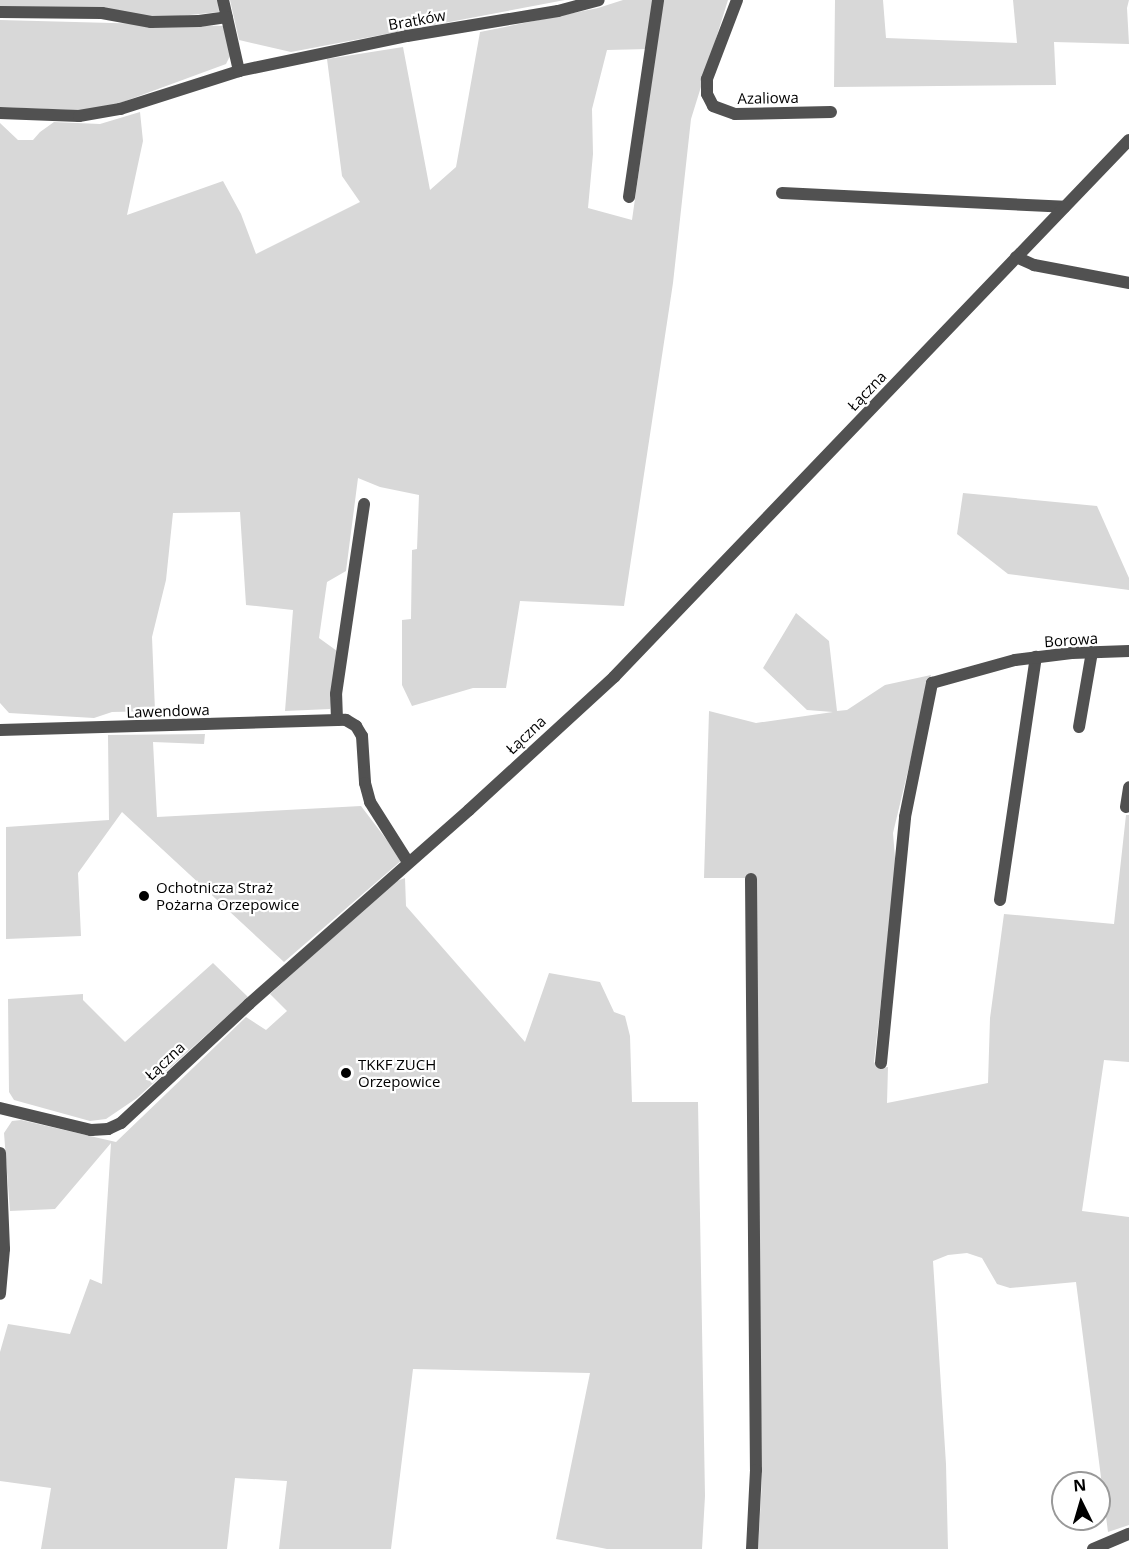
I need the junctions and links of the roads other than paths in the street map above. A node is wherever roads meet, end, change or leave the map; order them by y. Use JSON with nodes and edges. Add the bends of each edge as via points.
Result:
{"nodes":[{"id":1,"x":224,"y":0,"type":"edge"},
{"id":2,"x":599,"y":0,"type":"edge"},
{"id":3,"x":658,"y":0,"type":"edge"},
{"id":4,"x":736,"y":0,"type":"edge"},
{"id":5,"x":0,"y":12,"type":"edge"},
{"id":6,"x":227,"y":17,"type":"junction"},
{"id":7,"x":239,"y":71,"type":"junction"},
{"id":8,"x":831,"y":112,"type":"dead end"},
{"id":9,"x":0,"y":113,"type":"edge"},
{"id":10,"x":1129,"y":140,"type":"edge"},
{"id":11,"x":782,"y":193,"type":"dead end"},
{"id":12,"x":629,"y":197,"type":"dead end"},
{"id":13,"x":1065,"y":207,"type":"junction"},
{"id":14,"x":1016,"y":257,"type":"junction"},
{"id":15,"x":1129,"y":283,"type":"edge"},
{"id":16,"x":364,"y":504,"type":"dead end"},
{"id":17,"x":1129,"y":651,"type":"edge"},
{"id":18,"x":1092,"y":652,"type":"junction"},
{"id":19,"x":1036,"y":657,"type":"junction"},
{"id":20,"x":337,"y":720,"type":"junction"},
{"id":21,"x":1079,"y":727,"type":"dead end"},
{"id":22,"x":0,"y":730,"type":"edge"},
{"id":23,"x":1129,"y":788,"type":"edge"},
{"id":24,"x":1126,"y":807,"type":"dead end"},
{"id":25,"x":408,"y":862,"type":"junction"},
{"id":26,"x":751,"y":879,"type":"dead end"},
{"id":27,"x":1000,"y":900,"type":"dead end"},
{"id":28,"x":881,"y":1063,"type":"dead end"},
{"id":29,"x":0,"y":1108,"type":"edge"},
{"id":30,"x":0,"y":1153,"type":"edge"},
{"id":31,"x":0,"y":1294,"type":"edge"},
{"id":32,"x":1129,"y":1534,"type":"edge"},
{"id":33,"x":1114,"y":1544,"type":"edge"},
{"id":34,"x":752,"y":1549,"type":"edge"},
{"id":35,"x":1093,"y":1549,"type":"edge"}],
"edges":[{"from":1,"to":6,"type":"street"},
{"from":2,"to":7,"type":"street","name":"Bratków"},
{"from":3,"to":12,"type":"street"},
{"from":4,"to":8,"type":"street","name":"Azaliowa","via":[[706,79],[706,94],[713,106],[735,114]]},
{"from":5,"to":6,"type":"street","via":[[102,13],[151,22]]},
{"from":6,"to":7,"type":"street"},
{"from":7,"to":9,"type":"street","name":"Bratków","via":[[120,109],[79,116]]},
{"from":10,"to":13,"type":"street","name":"Łączna"},
{"from":11,"to":13,"type":"street"},
{"from":13,"to":14,"type":"street","name":"Łączna"},
{"from":14,"to":15,"type":"street","via":[[1034,265]]},
{"from":14,"to":25,"type":"street","name":"Łączna","via":[[614,676]]},
{"from":16,"to":20,"type":"street","via":[[336,694]]},
{"from":17,"to":18,"type":"street","name":"Borowa"},
{"from":18,"to":19,"type":"street","name":"Borowa"},
{"from":18,"to":21,"type":"street"},
{"from":19,"to":27,"type":"street"},
{"from":19,"to":28,"type":"street","name":"Borowa","via":[[932,683],[905,817]]},
{"from":20,"to":22,"type":"street","name":"Lawendowa"},
{"from":20,"to":25,"type":"street","via":[[352,722],[360,730],[370,802]]},
{"from":23,"to":24,"type":"street"},
{"from":25,"to":29,"type":"street","name":"Łączna","via":[[121,1123],[91,1130]]},
{"from":26,"to":34,"type":"street","via":[[756,1470]]},
{"from":30,"to":31,"type":"street","via":[[4,1262]]},
{"from":32,"to":33,"type":"street"},
{"from":33,"to":35,"type":"street"}]}
